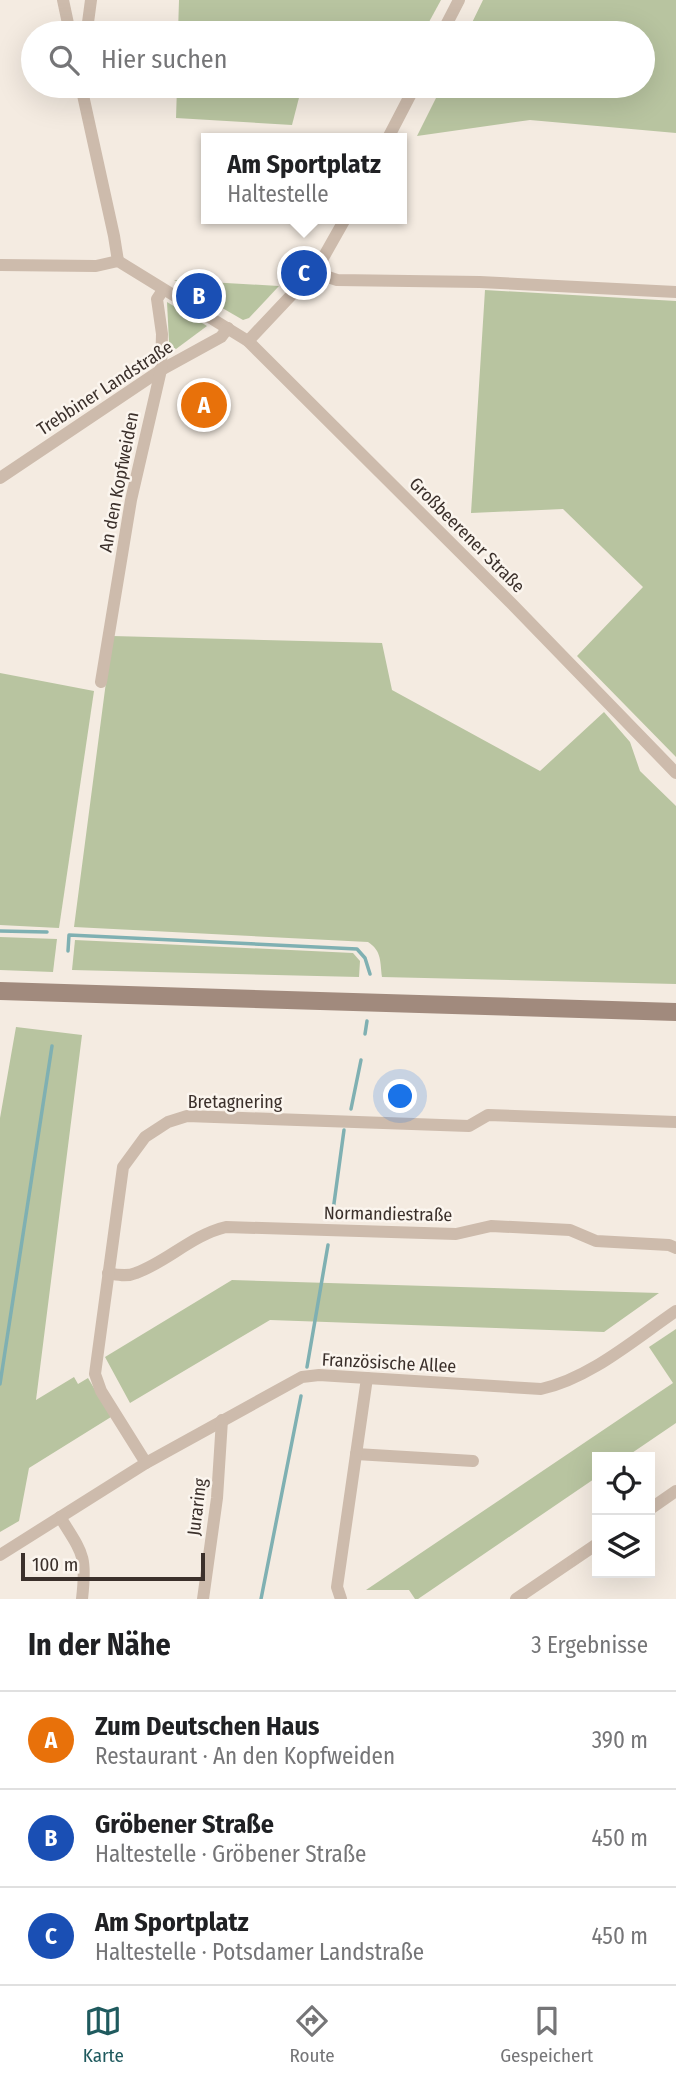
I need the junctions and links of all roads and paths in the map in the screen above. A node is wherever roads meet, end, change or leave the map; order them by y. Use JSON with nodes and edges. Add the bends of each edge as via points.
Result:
{"nodes":[{"id":1,"x":63,"y":0,"type":"edge"},
{"id":2,"x":91,"y":0,"type":"edge"},
{"id":3,"x":459,"y":0,"type":"edge"},
{"id":4,"x":67,"y":21,"type":"edge"},
{"id":5,"x":88,"y":21,"type":"edge"},
{"id":6,"x":448,"y":21,"type":"edge"},
{"id":7,"x":84,"y":98,"type":"edge"},
{"id":8,"x":409,"y":98,"type":"edge"},
{"id":9,"x":391,"y":133,"type":"edge"},
{"id":10,"x":342,"y":224,"type":"edge"},
{"id":11,"x":118,"y":261,"type":"junction"},
{"id":12,"x":0,"y":265,"type":"edge"},
{"id":13,"x":315,"y":270,"type":"junction"},
{"id":14,"x":163,"y":290,"type":"junction"},
{"id":15,"x":676,"y":292,"type":"edge"},
{"id":16,"x":228,"y":328,"type":"junction"},
{"id":17,"x":248,"y":341,"type":"junction"},
{"id":18,"x":160,"y":370,"type":"junction"},
{"id":19,"x":0,"y":478,"type":"edge"},
{"id":20,"x":102,"y":682,"type":"dead end"},
{"id":21,"x":676,"y":773,"type":"edge"},
{"id":22,"x":0,"y":991,"type":"edge"},
{"id":23,"x":676,"y":1012,"type":"edge"},
{"id":24,"x":676,"y":1122,"type":"edge"},
{"id":25,"x":676,"y":1248,"type":"edge"},
{"id":26,"x":108,"y":1273,"type":"junction"},
{"id":27,"x":676,"y":1311,"type":"edge"},
{"id":28,"x":367,"y":1378,"type":"junction"},
{"id":29,"x":222,"y":1420,"type":"junction"},
{"id":30,"x":356,"y":1454,"type":"junction"},
{"id":31,"x":473,"y":1461,"type":"dead end"},
{"id":32,"x":146,"y":1464,"type":"junction"},
{"id":33,"x":676,"y":1491,"type":"edge"},
{"id":34,"x":655,"y":1506,"type":"edge"},
{"id":35,"x":60,"y":1517,"type":"junction"},
{"id":36,"x":592,"y":1547,"type":"edge"},
{"id":37,"x":0,"y":1555,"type":"edge"},
{"id":38,"x":82,"y":1599,"type":"edge"},
{"id":39,"x":203,"y":1599,"type":"edge"},
{"id":40,"x":341,"y":1599,"type":"edge"},
{"id":41,"x":516,"y":1599,"type":"edge"}],
"edges":[{"from":1,"to":4,"type":"street"},
{"from":2,"to":5,"type":"street"},
{"from":3,"to":6,"type":"street"},
{"from":7,"to":11,"type":"street"},
{"from":8,"to":9,"type":"street"},
{"from":10,"to":13,"type":"street"},
{"from":11,"to":12,"type":"street"},
{"from":11,"to":14,"type":"street","name":"Großbeerener Straße"},
{"from":13,"to":15,"type":"street","via":[[337,280]]},
{"from":13,"to":17,"type":"street"},
{"from":14,"to":16,"type":"street","name":"Großbeerener Straße"},
{"from":14,"to":18,"type":"street","name":"An den Kopfweiden","via":[[157,299],[162,334]]},
{"from":16,"to":17,"type":"street","name":"Großbeerener Straße"},
{"from":16,"to":18,"type":"street","name":"Trebbiner Landstraße","via":[[221,338]]},
{"from":17,"to":21,"type":"street","name":"Großbeerener Straße"},
{"from":18,"to":19,"type":"street","name":"Trebbiner Landstraße"},
{"from":18,"to":20,"type":"street","name":"An den Kopfweiden","via":[[131,500]]},
{"from":22,"to":23,"type":"main road"},
{"from":24,"to":26,"type":"street","name":"Bretagnering","via":[[488,1115],[469,1126],[187,1116],[145,1137],[123,1167]]},
{"from":25,"to":26,"type":"street","name":"Normandiestraße","via":[[597,1241],[570,1230],[491,1226],[456,1234],[226,1227],[135,1274]]},
{"from":26,"to":32,"type":"street","name":"Bretagnering","via":[[94,1374]]},
{"from":27,"to":28,"type":"street","name":"Französische Allee","via":[[579,1377],[541,1389]]},
{"from":28,"to":29,"type":"street","name":"Französische Allee","via":[[302,1377]]},
{"from":28,"to":30,"type":"street"},
{"from":29,"to":32,"type":"street","name":"Französische Allee"},
{"from":29,"to":39,"type":"street","name":"Juraring"},
{"from":30,"to":31,"type":"street"},
{"from":30,"to":40,"type":"street","via":[[337,1587]]},
{"from":32,"to":35,"type":"street","name":"Französische Allee"},
{"from":33,"to":34,"type":"street"},
{"from":35,"to":37,"type":"street","name":"Französische Allee"},
{"from":35,"to":38,"type":"street","via":[[86,1567]]},
{"from":36,"to":41,"type":"street"}]}
